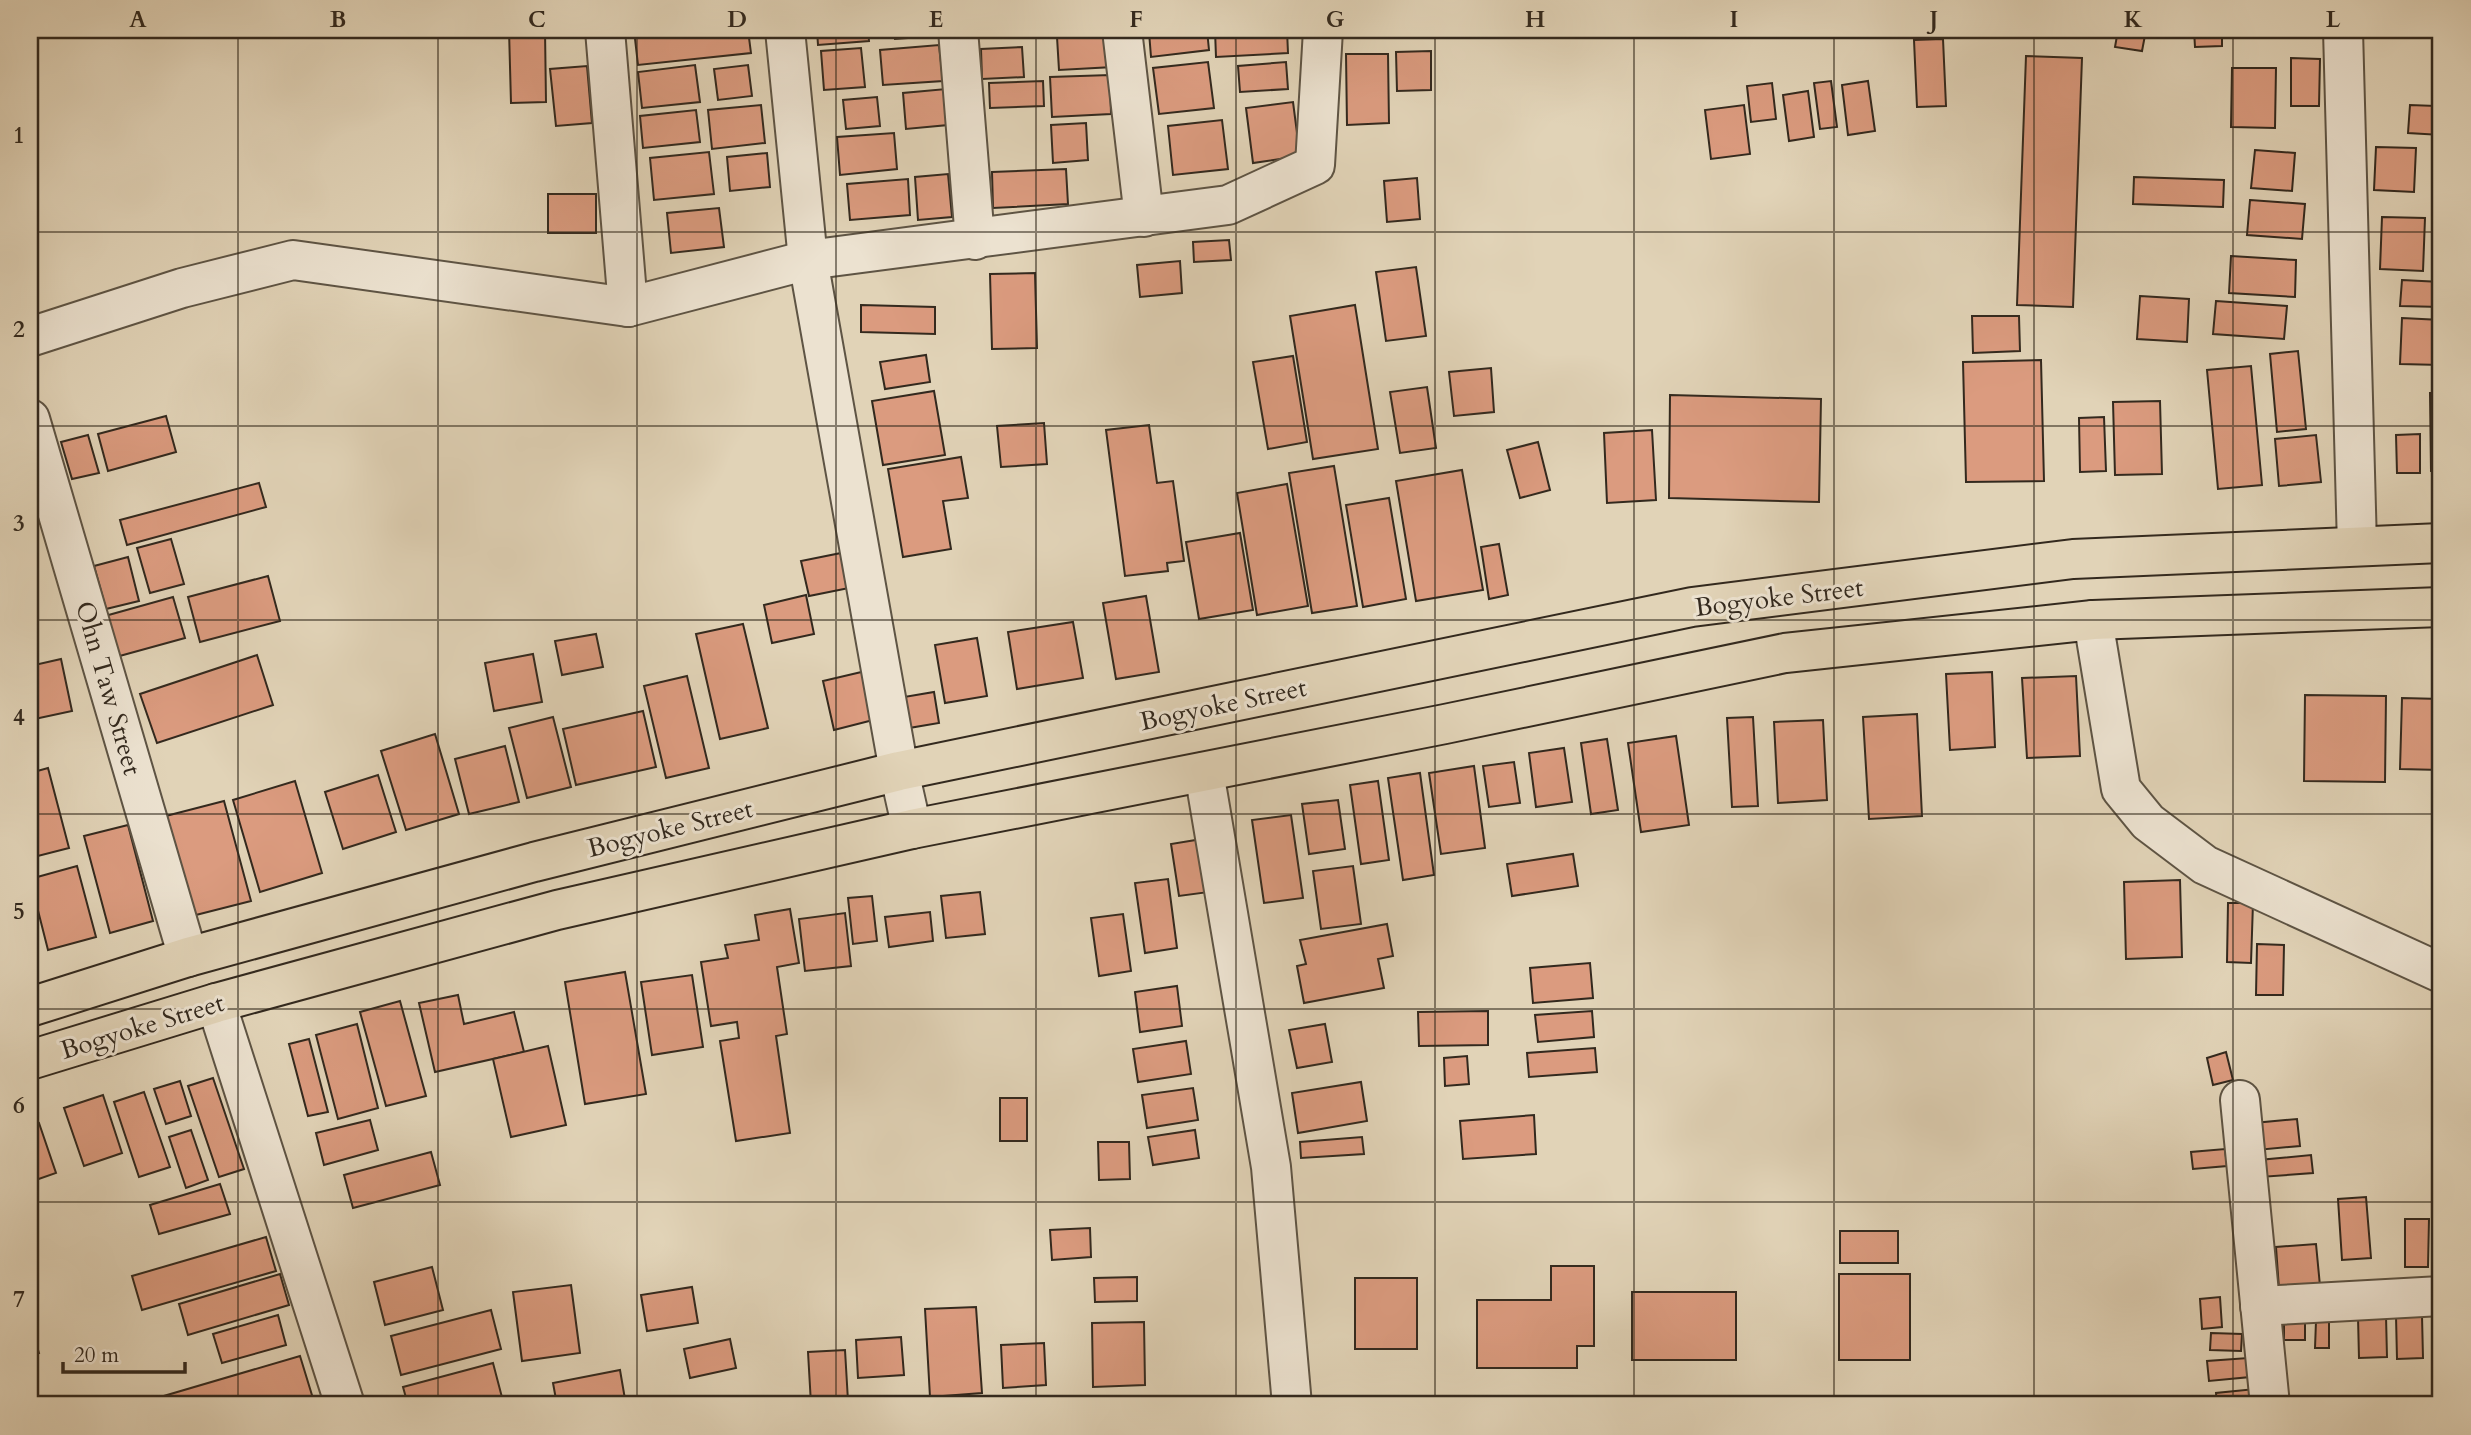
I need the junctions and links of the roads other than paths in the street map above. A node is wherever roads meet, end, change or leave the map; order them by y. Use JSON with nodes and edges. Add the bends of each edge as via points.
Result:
{"nodes":[{"id":1,"x":605,"y":30,"type":"edge"},
{"id":2,"x":785,"y":30,"type":"edge"},
{"id":3,"x":958,"y":30,"type":"edge"},
{"id":4,"x":1122,"y":30,"type":"edge"},
{"id":5,"x":1322,"y":30,"type":"edge"},
{"id":6,"x":2343,"y":30,"type":"edge"},
{"id":7,"x":1144,"y":217,"type":"junction"},
{"id":8,"x":975,"y":240,"type":"junction"},
{"id":9,"x":808,"y":260,"type":"junction"},
{"id":10,"x":628,"y":307,"type":"junction"},
{"id":11,"x":30,"y":337,"type":"edge"},
{"id":12,"x":30,"y":419,"type":"edge"},
{"id":13,"x":2441,"y":543,"type":"edge"},
{"id":14,"x":2357,"y":546,"type":"junction"},
{"id":15,"x":2441,"y":607,"type":"edge"},
{"id":16,"x":2093,"y":620,"type":"junction"},
{"id":17,"x":899,"y":771,"type":"junction"},
{"id":18,"x":1204,"y":772,"type":"junction"},
{"id":19,"x":912,"y":830,"type":"junction"},
{"id":20,"x":188,"y":957,"type":"junction"},
{"id":21,"x":2441,"y":973,"type":"edge"},
{"id":22,"x":216,"y":1003,"type":"junction"},
{"id":23,"x":30,"y":1007,"type":"edge"},
{"id":24,"x":30,"y":1060,"type":"edge"},
{"id":25,"x":2240,"y":1100,"type":"dead end"},
{"id":26,"x":2441,"y":1296,"type":"edge"},
{"id":27,"x":2260,"y":1306,"type":"junction"},
{"id":28,"x":345,"y":1405,"type":"edge"},
{"id":29,"x":1292,"y":1405,"type":"edge"},
{"id":30,"x":2270,"y":1405,"type":"edge"}],
"edges":[{"from":1,"to":10,"type":"street"},
{"from":2,"to":9,"type":"street"},
{"from":3,"to":8,"type":"street"},
{"from":4,"to":7,"type":"street"},
{"from":5,"to":7,"type":"street","via":[[1315,164],[1228,205]]},
{"from":6,"to":14,"type":"street"},
{"from":7,"to":8,"type":"street"},
{"from":8,"to":9,"type":"street"},
{"from":9,"to":10,"type":"street"},
{"from":9,"to":17,"type":"street"},
{"from":10,"to":11,"type":"street","via":[[293,260],[182,288]]},
{"from":12,"to":20,"type":"street","name":"Ohn Taw Street"},
{"from":13,"to":14,"type":"main road","name":"Bogyoke Street"},
{"from":14,"to":17,"type":"main road","name":"Bogyoke Street","via":[[2073,559],[1692,607]]},
{"from":15,"to":16,"type":"main road","name":"Bogyoke Street"},
{"from":16,"to":18,"type":"main road","name":"Bogyoke Street","via":[[1785,653]]},
{"from":16,"to":21,"type":"street","via":[[2121,789],[2148,822],[2205,865]]},
{"from":17,"to":19,"type":"street"},
{"from":17,"to":20,"type":"main road","name":"Bogyoke Street","via":[[534,862]]},
{"from":18,"to":19,"type":"main road","name":"Bogyoke Street"},
{"from":18,"to":29,"type":"street","via":[[1271,1167]]},
{"from":19,"to":22,"type":"main road","name":"Bogyoke Street","via":[[557,910]]},
{"from":20,"to":23,"type":"main road","name":"Bogyoke Street"},
{"from":22,"to":24,"type":"main road","name":"Bogyoke Street"},
{"from":22,"to":28,"type":"street"},
{"from":25,"to":27,"type":"street"},
{"from":26,"to":27,"type":"street"},
{"from":27,"to":30,"type":"street"}]}
